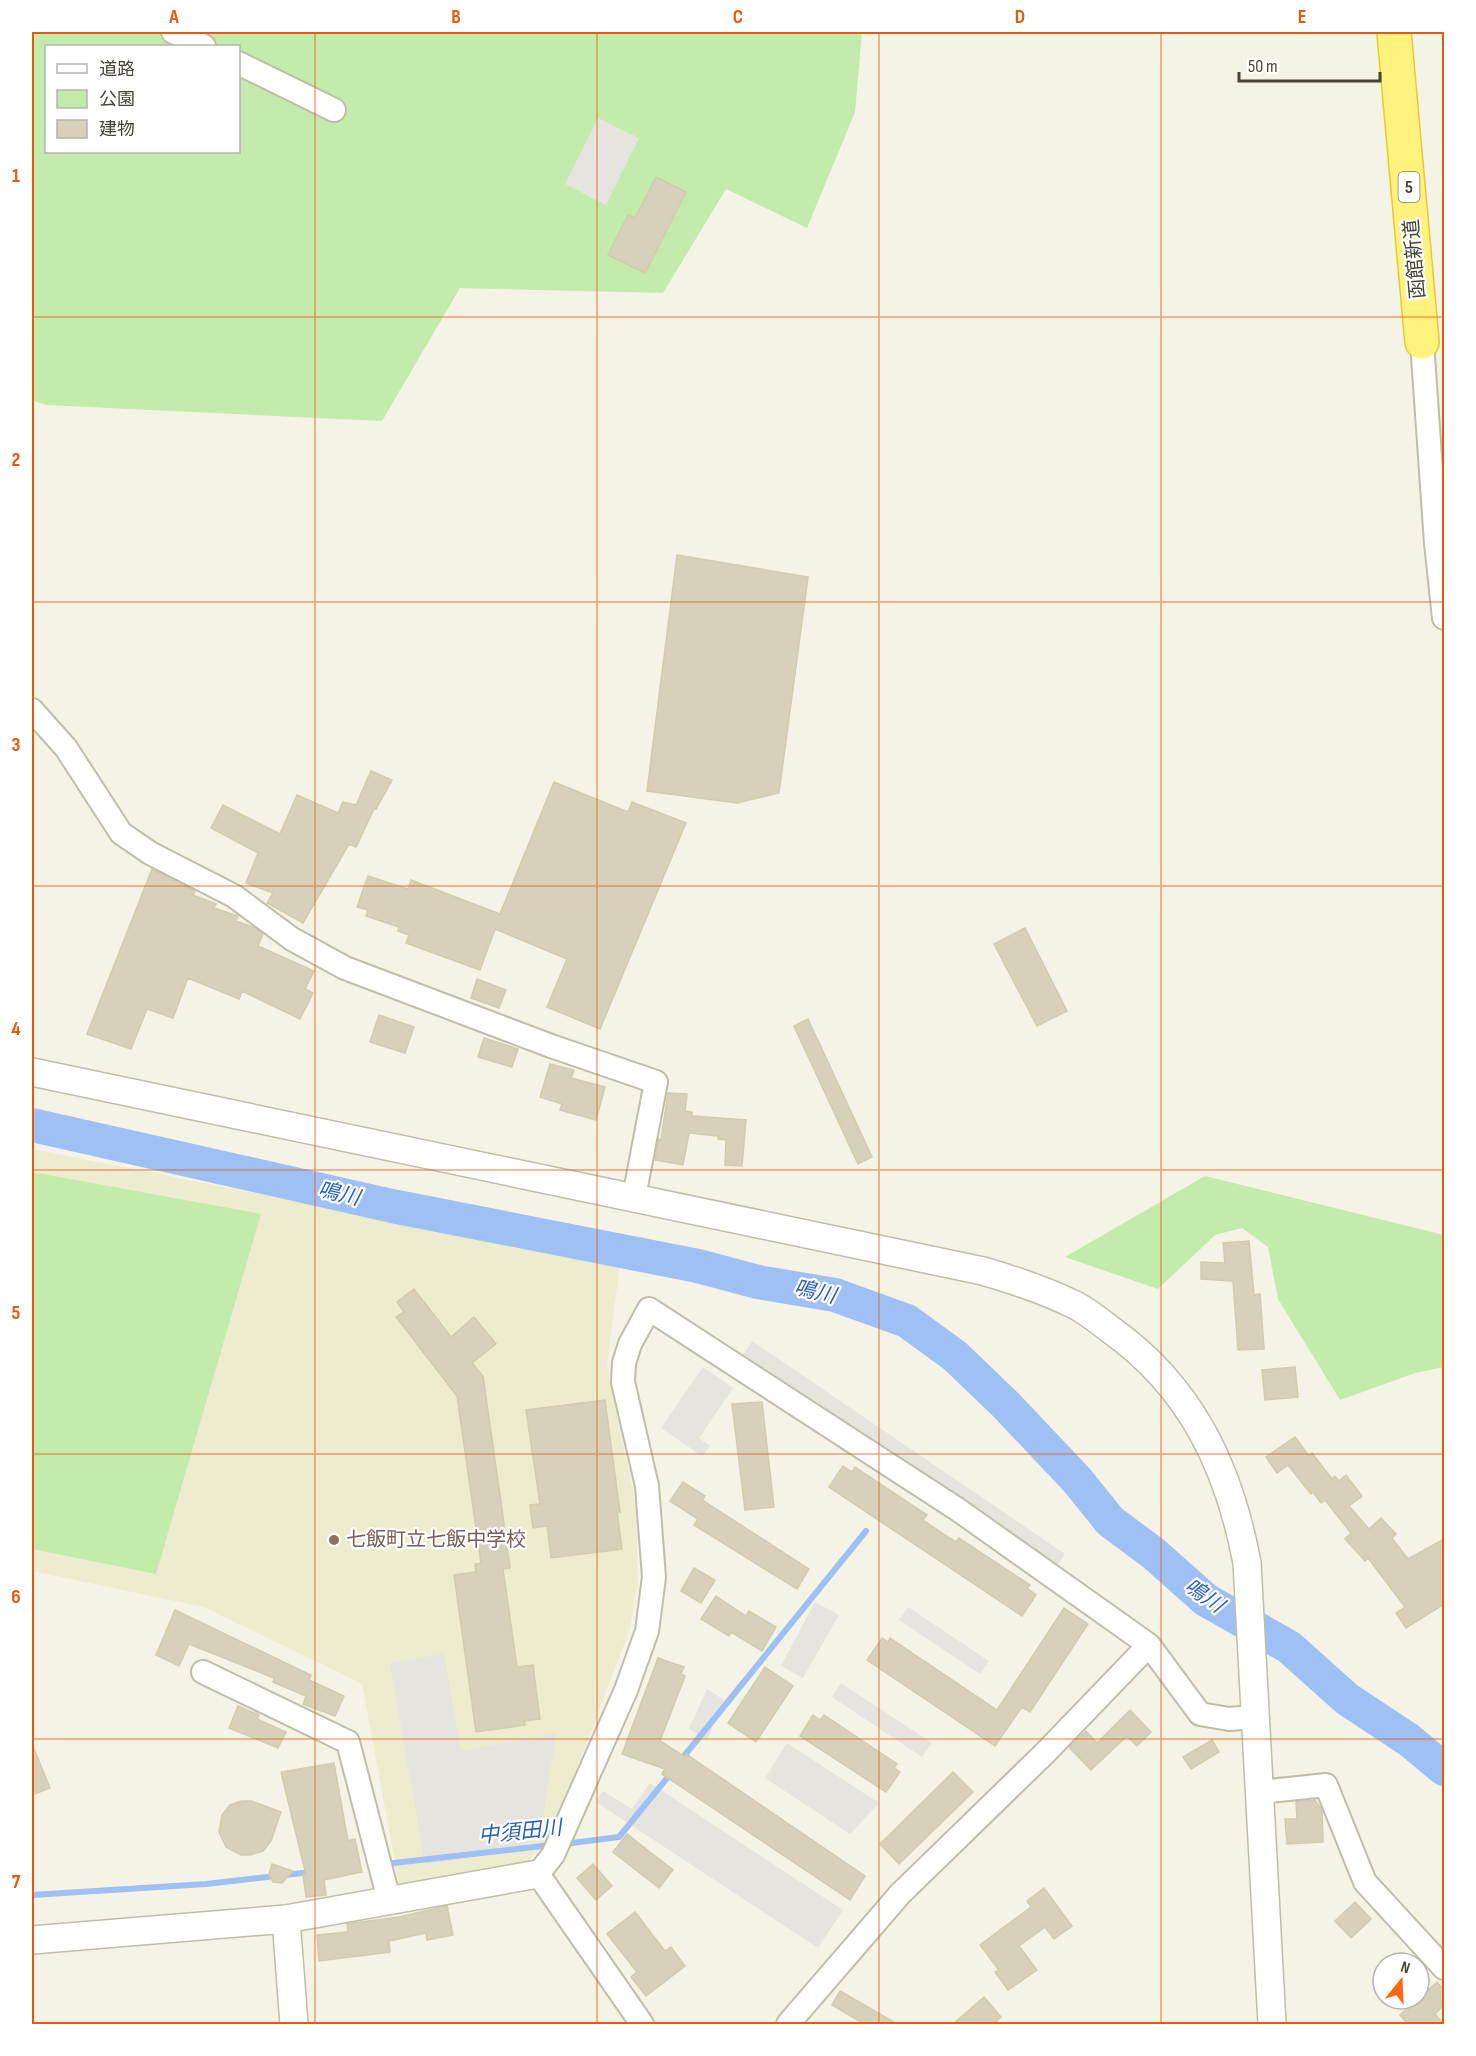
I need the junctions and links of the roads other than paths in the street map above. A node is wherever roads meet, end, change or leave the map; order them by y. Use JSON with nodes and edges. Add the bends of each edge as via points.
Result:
{"nodes":[{"id":1,"x":173,"y":32,"type":"edge"},
{"id":2,"x":1394,"y":32,"type":"edge"},
{"id":3,"x":202,"y":45,"type":"edge"},
{"id":4,"x":240,"y":64,"type":"edge"},
{"id":5,"x":334,"y":110,"type":"dead end"},
{"id":6,"x":1422,"y":342,"type":"joint"},
{"id":7,"x":1444,"y":618,"type":"edge"},
{"id":8,"x":32,"y":711,"type":"edge"},
{"id":9,"x":32,"y":1072,"type":"edge"},
{"id":10,"x":634,"y":1197,"type":"junction"},
{"id":11,"x":1149,"y":1645,"type":"junction"},
{"id":12,"x":203,"y":1672,"type":"dead end"},
{"id":13,"x":1254,"y":1717,"type":"junction"},
{"id":14,"x":1260,"y":1792,"type":"junction"},
{"id":15,"x":538,"y":1874,"type":"junction"},
{"id":16,"x":389,"y":1900,"type":"junction"},
{"id":17,"x":285,"y":1919,"type":"junction"},
{"id":18,"x":32,"y":1940,"type":"edge"},
{"id":19,"x":1444,"y":1968,"type":"edge"},
{"id":20,"x":294,"y":2025,"type":"edge"},
{"id":21,"x":642,"y":2025,"type":"edge"},
{"id":22,"x":788,"y":2025,"type":"edge"},
{"id":23,"x":1272,"y":2025,"type":"edge"}],
"edges":[{"from":1,"to":3,"type":"street"},
{"from":2,"to":6,"type":"highway","name":"函館新道","number":"5"},
{"from":4,"to":5,"type":"street"},
{"from":6,"to":7,"type":"street"},
{"from":8,"to":10,"type":"street","via":[[66,748],[122,833],[150,853],[234,896],[292,939],[345,968],[656,1082]]},
{"from":9,"to":10,"type":"street"},
{"from":10,"to":13,"type":"street","via":[[983,1271],[1075,1305],[1137,1348],[1192,1411],[1218,1460],[1239,1517],[1247,1563]]},
{"from":11,"to":13,"type":"street","via":[[1200,1714],[1229,1719]]},
{"from":11,"to":15,"type":"street","via":[[957,1509],[649,1309],[624,1363],[624,1382],[647,1486],[650,1518],[654,1577],[647,1631],[626,1690],[553,1855]]},
{"from":11,"to":22,"type":"street","via":[[900,1894]]},
{"from":12,"to":16,"type":"street","via":[[348,1742]]},
{"from":13,"to":14,"type":"street"},
{"from":14,"to":19,"type":"street","via":[[1326,1785],[1365,1882]]},
{"from":14,"to":23,"type":"street"},
{"from":15,"to":16,"type":"street"},
{"from":15,"to":21,"type":"street"},
{"from":16,"to":17,"type":"street"},
{"from":17,"to":18,"type":"street"},
{"from":17,"to":20,"type":"street"}]}
